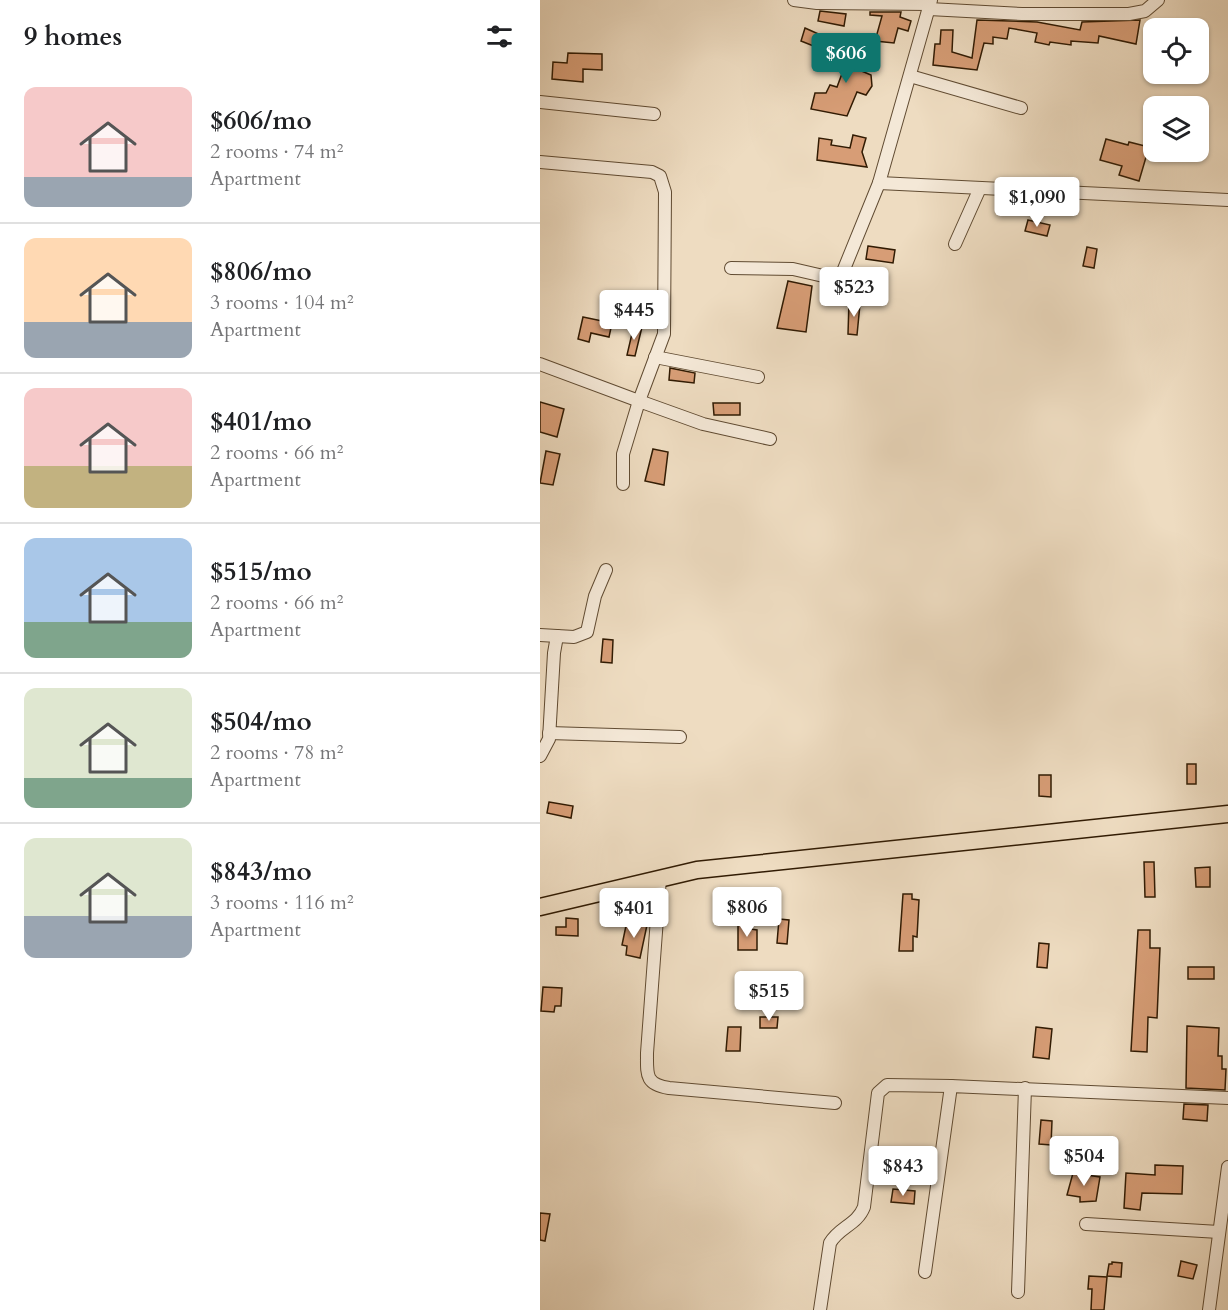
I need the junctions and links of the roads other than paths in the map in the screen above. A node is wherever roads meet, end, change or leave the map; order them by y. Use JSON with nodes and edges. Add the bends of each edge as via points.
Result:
{"nodes":[{"id":1,"x":794,"y":0,"type":"edge"},
{"id":2,"x":1066,"y":0,"type":"edge"},
{"id":3,"x":1158,"y":0,"type":"edge"},
{"id":4,"x":930,"y":4,"type":"edge"},
{"id":5,"x":1063,"y":13,"type":"junction"},
{"id":6,"x":910,"y":76,"type":"junction"},
{"id":7,"x":540,"y":102,"type":"edge"},
{"id":8,"x":1021,"y":108,"type":"dead end"},
{"id":9,"x":654,"y":114,"type":"dead end"},
{"id":10,"x":540,"y":162,"type":"edge"},
{"id":11,"x":879,"y":183,"type":"junction"},
{"id":12,"x":980,"y":188,"type":"junction"},
{"id":13,"x":1228,"y":200,"type":"edge"},
{"id":14,"x":955,"y":244,"type":"dead end"},
{"id":15,"x":731,"y":268,"type":"dead end"},
{"id":16,"x":655,"y":357,"type":"junction"},
{"id":17,"x":540,"y":364,"type":"edge"},
{"id":18,"x":758,"y":377,"type":"dead end"},
{"id":19,"x":639,"y":401,"type":"junction"},
{"id":20,"x":770,"y":439,"type":"dead end"},
{"id":21,"x":623,"y":484,"type":"dead end"},
{"id":22,"x":606,"y":570,"type":"dead end"},
{"id":23,"x":540,"y":635,"type":"edge"},
{"id":24,"x":557,"y":636,"type":"junction"},
{"id":25,"x":545,"y":699,"type":"edge"},
{"id":26,"x":549,"y":733,"type":"junction"},
{"id":27,"x":680,"y":737,"type":"dead end"},
{"id":28,"x":540,"y":756,"type":"edge"},
{"id":29,"x":1228,"y":814,"type":"edge"},
{"id":30,"x":660,"y":878,"type":"junction"},
{"id":31,"x":540,"y":907,"type":"edge"},
{"id":32,"x":951,"y":1086,"type":"junction"},
{"id":33,"x":1025,"y":1088,"type":"junction"},
{"id":34,"x":1228,"y":1098,"type":"edge"},
{"id":35,"x":835,"y":1103,"type":"dead end"},
{"id":36,"x":1228,"y":1167,"type":"edge"},
{"id":37,"x":1086,"y":1224,"type":"dead end"},
{"id":38,"x":1222,"y":1240,"type":"edge"},
{"id":39,"x":926,"y":1272,"type":"dead end"},
{"id":40,"x":1018,"y":1292,"type":"dead end"},
{"id":41,"x":820,"y":1310,"type":"edge"},
{"id":42,"x":1209,"y":1310,"type":"edge"}],
"edges":[{"from":1,"to":4,"type":"street"},
{"from":2,"to":5,"type":"street"},
{"from":3,"to":5,"type":"street","via":[[1138,13]]},
{"from":4,"to":5,"type":"street","via":[[1022,14]]},
{"from":4,"to":6,"type":"street"},
{"from":6,"to":8,"type":"street"},
{"from":6,"to":11,"type":"street"},
{"from":7,"to":9,"type":"street"},
{"from":10,"to":16,"type":"street","via":[[652,172],[660,176],[665,192],[666,319]]},
{"from":11,"to":12,"type":"street"},
{"from":11,"to":15,"type":"street","via":[[842,274],[832,278],[793,270]]},
{"from":12,"to":13,"type":"street"},
{"from":12,"to":14,"type":"street"},
{"from":16,"to":18,"type":"street"},
{"from":16,"to":19,"type":"street"},
{"from":17,"to":19,"type":"street"},
{"from":19,"to":20,"type":"street","via":[[703,424]]},
{"from":19,"to":21,"type":"street","via":[[623,454]]},
{"from":22,"to":24,"type":"street","via":[[587,632],[574,637]]},
{"from":23,"to":24,"type":"street"},
{"from":24,"to":25,"type":"street"},
{"from":25,"to":26,"type":"street"},
{"from":26,"to":27,"type":"street"},
{"from":26,"to":28,"type":"street"},
{"from":29,"to":30,"type":"highway","via":[[698,870]]},
{"from":30,"to":31,"type":"highway"},
{"from":30,"to":35,"type":"street","via":[[647,1053],[649,1080],[655,1086],[669,1088]]},
{"from":32,"to":33,"type":"street"},
{"from":32,"to":39,"type":"street"},
{"from":32,"to":41,"type":"street","via":[[887,1085],[878,1093],[864,1207],[856,1222],[835,1235],[830,1243]]},
{"from":33,"to":34,"type":"street"},
{"from":33,"to":40,"type":"street"},
{"from":36,"to":38,"type":"street"},
{"from":37,"to":38,"type":"street"},
{"from":38,"to":42,"type":"street"}]}
